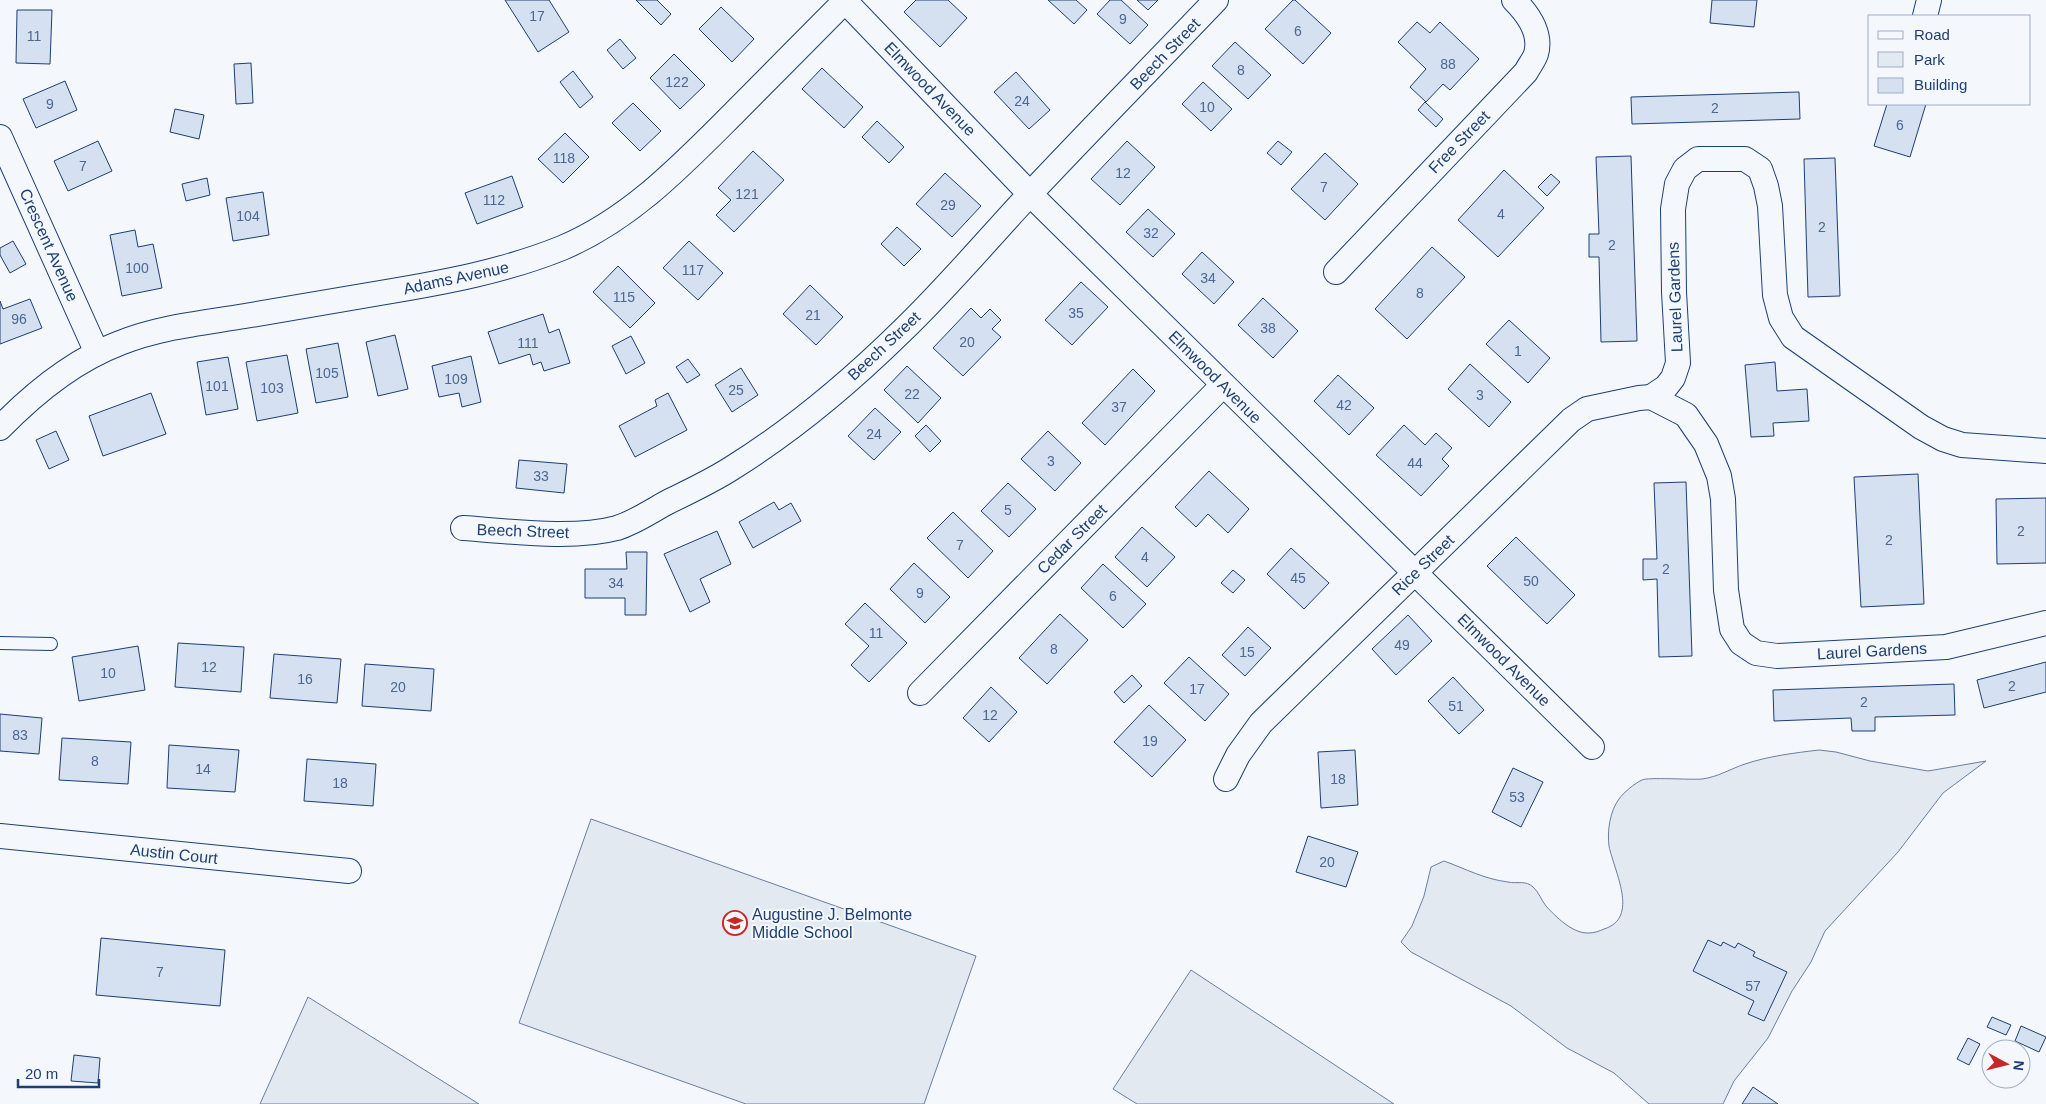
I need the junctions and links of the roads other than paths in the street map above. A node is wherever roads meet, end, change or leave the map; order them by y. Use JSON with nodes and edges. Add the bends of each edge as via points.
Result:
{"nodes":[{"id":1,"x":845,"y":0,"type":"edge"},
{"id":2,"x":1216,"y":0,"type":"edge"},
{"id":3,"x":1514,"y":0,"type":"edge"},
{"id":4,"x":1929,"y":0,"type":"edge"},
{"id":5,"x":1924,"y":15,"type":"edge"},
{"id":6,"x":0,"y":137,"type":"edge"},
{"id":7,"x":1030,"y":194,"type":"junction"},
{"id":8,"x":1336,"y":272,"type":"dead end"},
{"id":9,"x":97,"y":353,"type":"junction"},
{"id":10,"x":1223,"y":385,"type":"junction"},
{"id":11,"x":1651,"y":397,"type":"junction"},
{"id":12,"x":0,"y":428,"type":"edge"},
{"id":13,"x":2046,"y":451,"type":"edge"},
{"id":14,"x":463,"y":528,"type":"dead end"},
{"id":15,"x":1415,"y":573,"type":"junction"},
{"id":16,"x":2046,"y":623,"type":"edge"},
{"id":17,"x":0,"y":643,"type":"edge"},
{"id":18,"x":51,"y":644,"type":"dead end"},
{"id":19,"x":920,"y":693,"type":"dead end"},
{"id":20,"x":1592,"y":747,"type":"dead end"},
{"id":21,"x":1226,"y":779,"type":"dead end"},
{"id":22,"x":0,"y":836,"type":"edge"},
{"id":23,"x":349,"y":871,"type":"dead end"}],
"edges":[{"from":1,"to":7,"type":"street","name":"Elmwood Avenue"},
{"from":1,"to":9,"type":"street","name":"Adams Avenue","via":[[667,179],[629,210],[589,235],[538,257],[477,276],[193,324],[141,336]]},
{"from":2,"to":7,"type":"street","name":"Beech Street"},
{"from":3,"to":8,"type":"street","name":"Free Street","via":[[1536,31],[1536,52],[1526,72]]},
{"from":4,"to":5,"type":"street"},
{"from":6,"to":9,"type":"street","name":"Crescent Avenue"},
{"from":7,"to":10,"type":"street","name":"Elmwood Avenue"},
{"from":7,"to":14,"type":"street","name":"Beech Street","via":[[901,332],[814,410],[732,468],[631,523],[615,528],[562,533]]},
{"from":9,"to":12,"type":"street","name":"Adams Avenue","via":[[68,370]]},
{"from":10,"to":15,"type":"street","name":"Elmwood Avenue"},
{"from":10,"to":19,"type":"street","name":"Cedar Street"},
{"from":11,"to":13,"type":"street","name":"Laurel Gardens","via":[[1666,387],[1678,363],[1673,209],[1676,184],[1685,169],[1698,159],[1745,159],[1760,169],[1766,186],[1775,295],[1781,318],[1793,337],[1943,439],[1962,445]]},
{"from":11,"to":15,"type":"street","name":"Rice Street","via":[[1587,409],[1571,420]]},
{"from":11,"to":16,"type":"street","name":"Laurel Gardens","via":[[1686,415],[1713,458],[1723,499],[1726,590],[1732,629],[1742,643],[1756,652],[1777,656],[1946,647]]},
{"from":15,"to":20,"type":"street","name":"Elmwood Avenue"},
{"from":15,"to":21,"type":"street","name":"Rice Street","via":[[1261,723],[1238,755]]},
{"from":17,"to":18,"type":"lane"},
{"from":22,"to":23,"type":"street","name":"Austin Court"}]}
